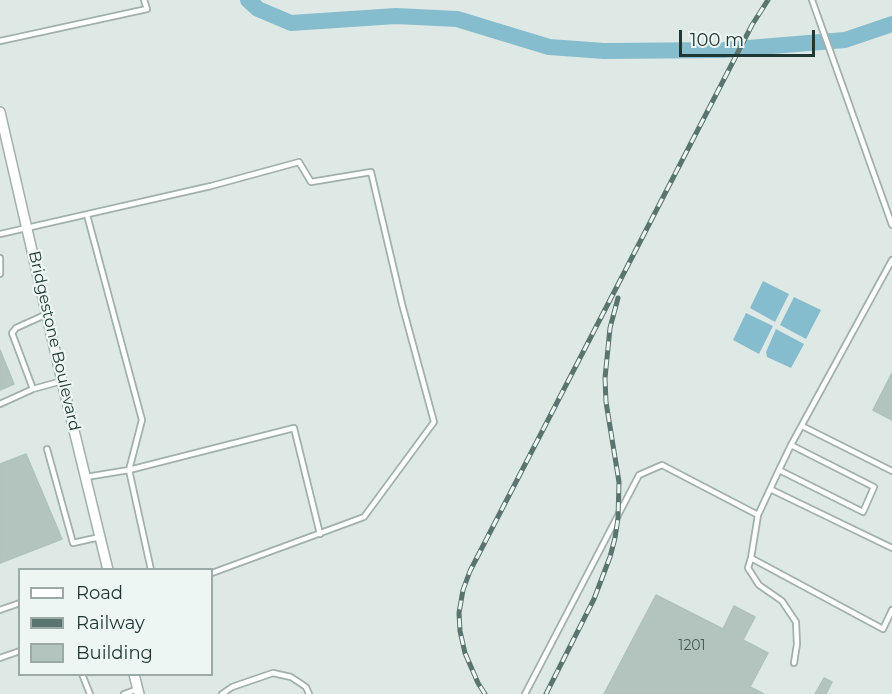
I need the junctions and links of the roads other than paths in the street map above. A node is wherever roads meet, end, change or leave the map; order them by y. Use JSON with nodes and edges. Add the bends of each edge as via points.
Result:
{"nodes":[{"id":1,"x":144,"y":0,"type":"edge"},
{"id":2,"x":812,"y":0,"type":"edge"},
{"id":3,"x":0,"y":41,"type":"edge"},
{"id":4,"x":0,"y":112,"type":"edge"},
{"id":5,"x":87,"y":215,"type":"junction"},
{"id":6,"x":892,"y":225,"type":"edge"},
{"id":7,"x":28,"y":229,"type":"junction"},
{"id":8,"x":0,"y":234,"type":"edge"},
{"id":9,"x":0,"y":258,"type":"edge"},
{"id":10,"x":892,"y":260,"type":"edge"},
{"id":11,"x":0,"y":274,"type":"edge"},
{"id":12,"x":47,"y":314,"type":"junction"},
{"id":13,"x":62,"y":381,"type":"junction"},
{"id":14,"x":33,"y":389,"type":"junction"},
{"id":15,"x":0,"y":404,"type":"edge"},
{"id":16,"x":802,"y":426,"type":"junction"},
{"id":17,"x":791,"y":446,"type":"junction"},
{"id":18,"x":47,"y":449,"type":"dead end"},
{"id":19,"x":129,"y":470,"type":"junction"},
{"id":20,"x":778,"y":470,"type":"junction"},
{"id":21,"x":892,"y":471,"type":"edge"},
{"id":22,"x":86,"y":477,"type":"junction"},
{"id":23,"x":770,"y":489,"type":"junction"},
{"id":24,"x":758,"y":515,"type":"junction"},
{"id":25,"x":320,"y":534,"type":"junction"},
{"id":26,"x":100,"y":537,"type":"junction"},
{"id":27,"x":892,"y":548,"type":"edge"},
{"id":28,"x":751,"y":558,"type":"junction"},
{"id":29,"x":108,"y":568,"type":"edge"},
{"id":30,"x":151,"y":568,"type":"edge"},
{"id":31,"x":213,"y":573,"type":"edge"},
{"id":32,"x":18,"y":604,"type":"edge"},
{"id":33,"x":0,"y":610,"type":"edge"},
{"id":34,"x":892,"y":610,"type":"edge"},
{"id":35,"x":18,"y":652,"type":"edge"},
{"id":36,"x":0,"y":658,"type":"edge"},
{"id":37,"x":794,"y":663,"type":"dead end"},
{"id":38,"x":82,"y":676,"type":"edge"},
{"id":39,"x":134,"y":676,"type":"edge"},
{"id":40,"x":138,"y":692,"type":"edge"},
{"id":41,"x":90,"y":694,"type":"edge"},
{"id":42,"x":124,"y":694,"type":"edge"},
{"id":43,"x":222,"y":694,"type":"edge"},
{"id":44,"x":309,"y":694,"type":"edge"},
{"id":45,"x":525,"y":694,"type":"edge"}],
"edges":[{"from":1,"to":3,"type":"lane","via":[[147,9]]},
{"from":2,"to":6,"type":"lane"},
{"from":4,"to":7,"type":"street","name":"Bridgestone Boulevard"},
{"from":5,"to":7,"type":"lane"},
{"from":5,"to":19,"type":"lane","via":[[142,420]]},
{"from":5,"to":25,"type":"lane","via":[[299,162],[311,182],[371,172],[434,422],[364,518]]},
{"from":7,"to":8,"type":"lane"},
{"from":7,"to":12,"type":"street","name":"Bridgestone Boulevard"},
{"from":9,"to":11,"type":"lane"},
{"from":10,"to":16,"type":"lane"},
{"from":12,"to":13,"type":"street","name":"Bridgestone Boulevard"},
{"from":12,"to":14,"type":"lane","via":[[12,333]]},
{"from":13,"to":14,"type":"lane"},
{"from":13,"to":22,"type":"street","name":"Bridgestone Boulevard"},
{"from":14,"to":15,"type":"lane"},
{"from":16,"to":17,"type":"lane"},
{"from":16,"to":21,"type":"lane"},
{"from":17,"to":20,"type":"lane"},
{"from":17,"to":20,"type":"lane","via":[[874,487],[863,513]]},
{"from":18,"to":26,"type":"lane","via":[[72,543]]},
{"from":19,"to":22,"type":"lane"},
{"from":19,"to":25,"type":"lane","via":[[294,428]]},
{"from":19,"to":30,"type":"lane"},
{"from":20,"to":23,"type":"lane"},
{"from":22,"to":26,"type":"street","name":"Bridgestone Boulevard"},
{"from":23,"to":24,"type":"lane"},
{"from":23,"to":27,"type":"lane"},
{"from":24,"to":28,"type":"lane"},
{"from":24,"to":45,"type":"lane","via":[[662,465],[639,475]]},
{"from":25,"to":31,"type":"lane"},
{"from":26,"to":29,"type":"street","name":"Bridgestone Boulevard"},
{"from":28,"to":34,"type":"lane","via":[[883,628]]},
{"from":28,"to":37,"type":"lane","via":[[748,568],[759,585],[782,601],[796,621]]},
{"from":32,"to":33,"type":"lane"},
{"from":35,"to":36,"type":"lane"},
{"from":38,"to":41,"type":"lane"},
{"from":39,"to":40,"type":"street"},
{"from":40,"to":42,"type":"lane"},
{"from":43,"to":44,"type":"lane","via":[[273,673],[291,677],[306,687]]}]}
